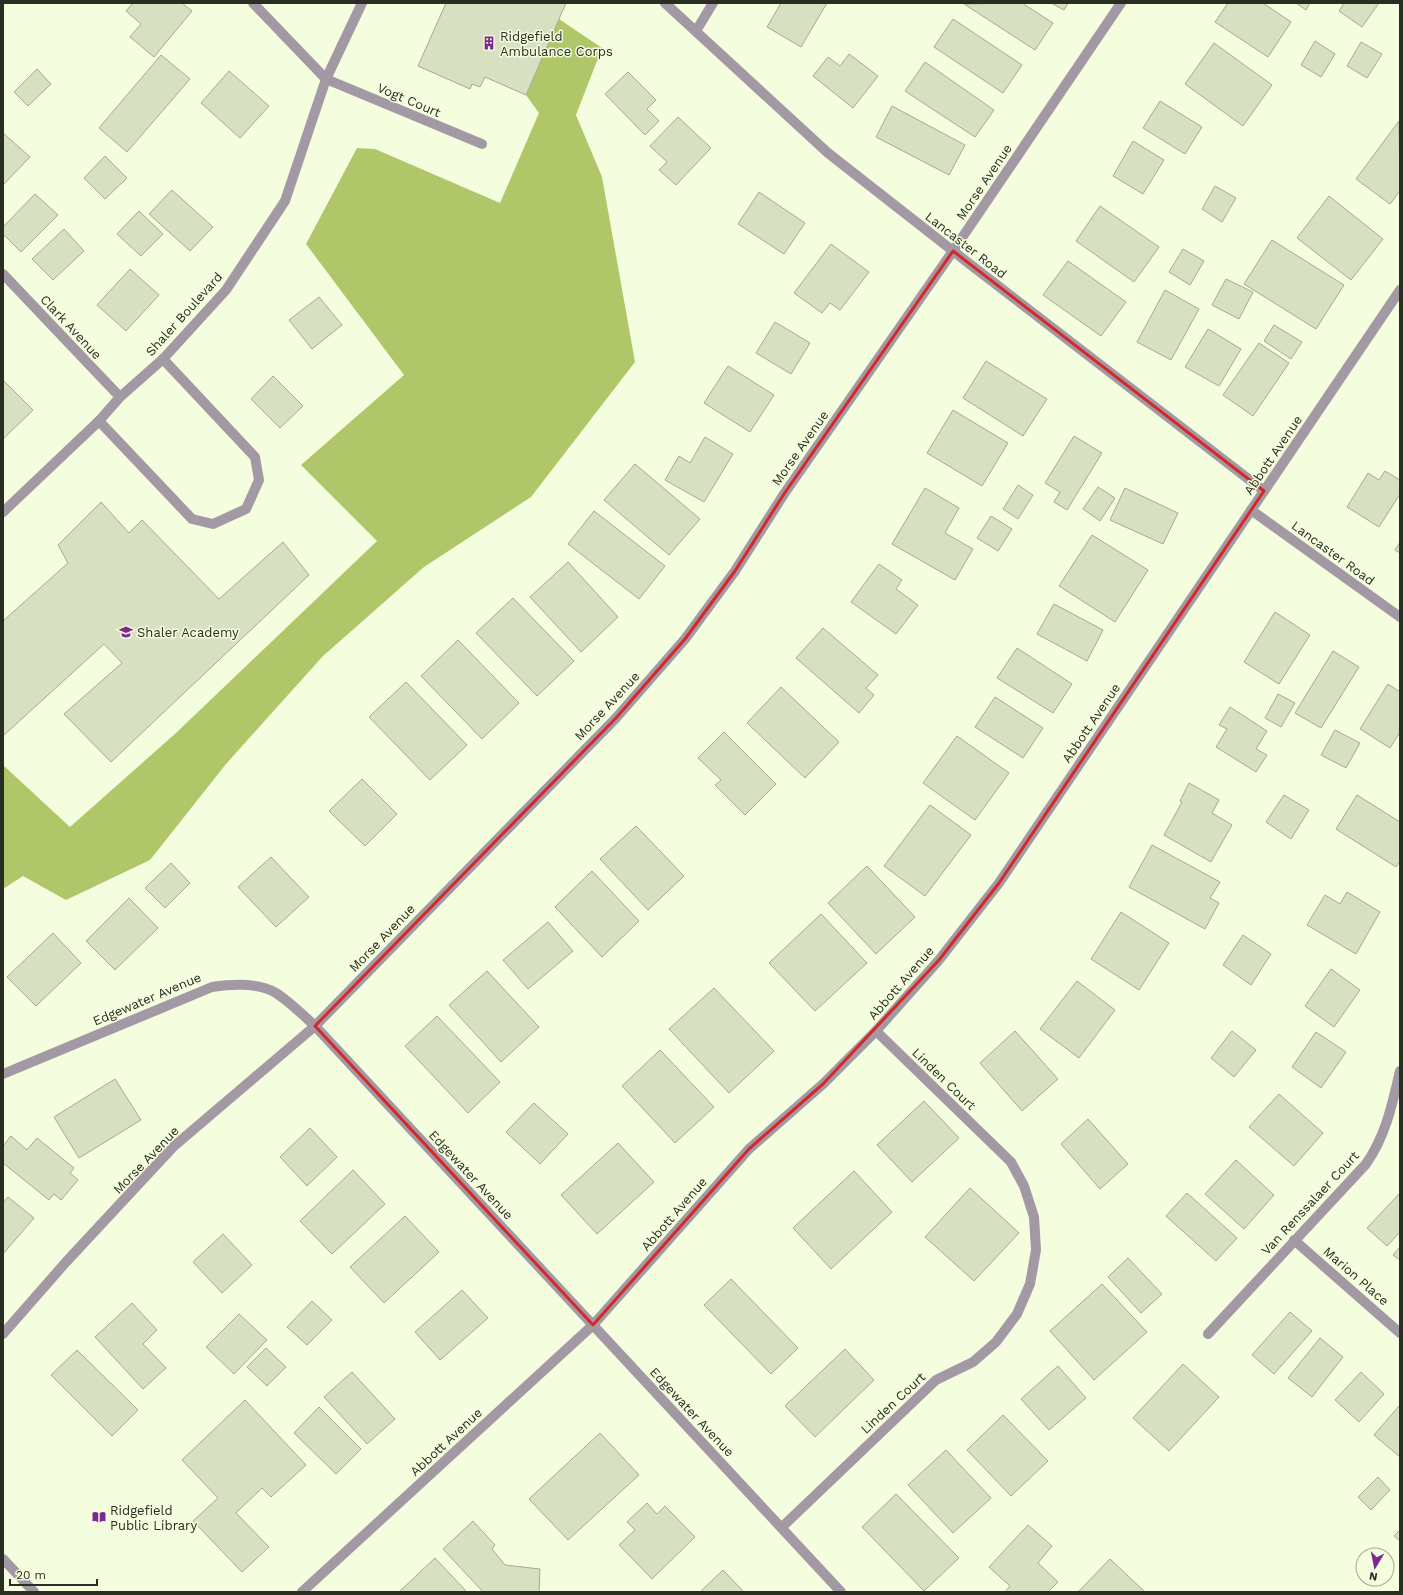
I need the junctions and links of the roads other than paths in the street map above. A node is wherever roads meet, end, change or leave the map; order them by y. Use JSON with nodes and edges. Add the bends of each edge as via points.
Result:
{"nodes":[{"id":1,"x":253,"y":3,"type":"edge"},
{"id":2,"x":362,"y":3,"type":"edge"},
{"id":3,"x":665,"y":3,"type":"edge"},
{"id":4,"x":713,"y":3,"type":"edge"},
{"id":5,"x":1121,"y":3,"type":"edge"},
{"id":6,"x":696,"y":31,"type":"junction"},
{"id":7,"x":326,"y":79,"type":"junction"},
{"id":8,"x":482,"y":144,"type":"dead end"},
{"id":9,"x":953,"y":251,"type":"junction"},
{"id":10,"x":3,"y":274,"type":"edge"},
{"id":11,"x":1400,"y":290,"type":"edge"},
{"id":12,"x":163,"y":359,"type":"junction"},
{"id":13,"x":120,"y":397,"type":"junction"},
{"id":14,"x":99,"y":421,"type":"junction"},
{"id":15,"x":1264,"y":491,"type":"junction"},
{"id":16,"x":1251,"y":510,"type":"junction"},
{"id":17,"x":3,"y":512,"type":"edge"},
{"id":18,"x":1400,"y":617,"type":"edge"},
{"id":19,"x":315,"y":1026,"type":"junction"},
{"id":20,"x":876,"y":1031,"type":"junction"},
{"id":21,"x":1400,"y":1071,"type":"edge"},
{"id":22,"x":3,"y":1074,"type":"edge"},
{"id":23,"x":1294,"y":1240,"type":"junction"},
{"id":24,"x":593,"y":1325,"type":"junction"},
{"id":25,"x":1400,"y":1333,"type":"edge"},
{"id":26,"x":3,"y":1334,"type":"edge"},
{"id":27,"x":1208,"y":1334,"type":"dead end"},
{"id":28,"x":782,"y":1527,"type":"junction"},
{"id":29,"x":3,"y":1559,"type":"edge"},
{"id":30,"x":34,"y":1592,"type":"edge"},
{"id":31,"x":302,"y":1592,"type":"edge"},
{"id":32,"x":842,"y":1592,"type":"edge"}],
"edges":[{"from":1,"to":7,"type":"street"},
{"from":2,"to":7,"type":"street","name":"Shaler Boulevard"},
{"from":3,"to":6,"type":"street","name":"Lancaster Road"},
{"from":4,"to":6,"type":"street"},
{"from":5,"to":9,"type":"street","name":"Morse Avenue"},
{"from":6,"to":9,"type":"street","name":"Lancaster Road","via":[[828,153]]},
{"from":7,"to":8,"type":"street","name":"Vogt Court"},
{"from":7,"to":12,"type":"street","name":"Shaler Boulevard","via":[[285,201],[226,290]]},
{"from":9,"to":15,"type":"street","name":"Lancaster Road"},
{"from":9,"to":19,"type":"street","name":"Morse Avenue","via":[[784,494],[735,571],[685,639],[616,718]]},
{"from":10,"to":13,"type":"street","name":"Clark Avenue"},
{"from":11,"to":15,"type":"street","name":"Abbott Avenue"},
{"from":12,"to":13,"type":"street","name":"Shaler Boulevard"},
{"from":12,"to":14,"type":"street","via":[[254,457],[259,480],[246,509],[213,524],[192,519]]},
{"from":13,"to":14,"type":"street","name":"Shaler Boulevard"},
{"from":14,"to":17,"type":"street","name":"Shaler Boulevard"},
{"from":15,"to":16,"type":"street","name":"Abbott Avenue"},
{"from":16,"to":18,"type":"street","name":"Lancaster Road"},
{"from":16,"to":20,"type":"street","name":"Abbott Avenue","via":[[999,883],[939,960]]},
{"from":19,"to":22,"type":"street","name":"Edgewater Avenue","via":[[276,993],[236,984],[212,986]]},
{"from":19,"to":24,"type":"street","name":"Edgewater Avenue"},
{"from":19,"to":26,"type":"street","name":"Morse Avenue","via":[[173,1147]]},
{"from":20,"to":24,"type":"street","name":"Abbott Avenue","via":[[823,1084],[749,1149]]},
{"from":20,"to":28,"type":"street","name":"Linden Court","via":[[1011,1162],[1024,1186],[1034,1217],[1036,1250],[1030,1284],[1017,1314],[996,1342],[973,1362],[936,1380]]},
{"from":21,"to":23,"type":"street","name":"Van Renssalaer Court","via":[[1385,1130],[1373,1153],[1366,1164]]},
{"from":23,"to":25,"type":"street","name":"Marion Place"},
{"from":23,"to":27,"type":"street","name":"Van Renssalaer Court"},
{"from":24,"to":28,"type":"street","name":"Edgewater Avenue"},
{"from":24,"to":31,"type":"street","name":"Abbott Avenue"},
{"from":28,"to":32,"type":"street","name":"Edgewater Avenue"},
{"from":29,"to":30,"type":"street"}]}
